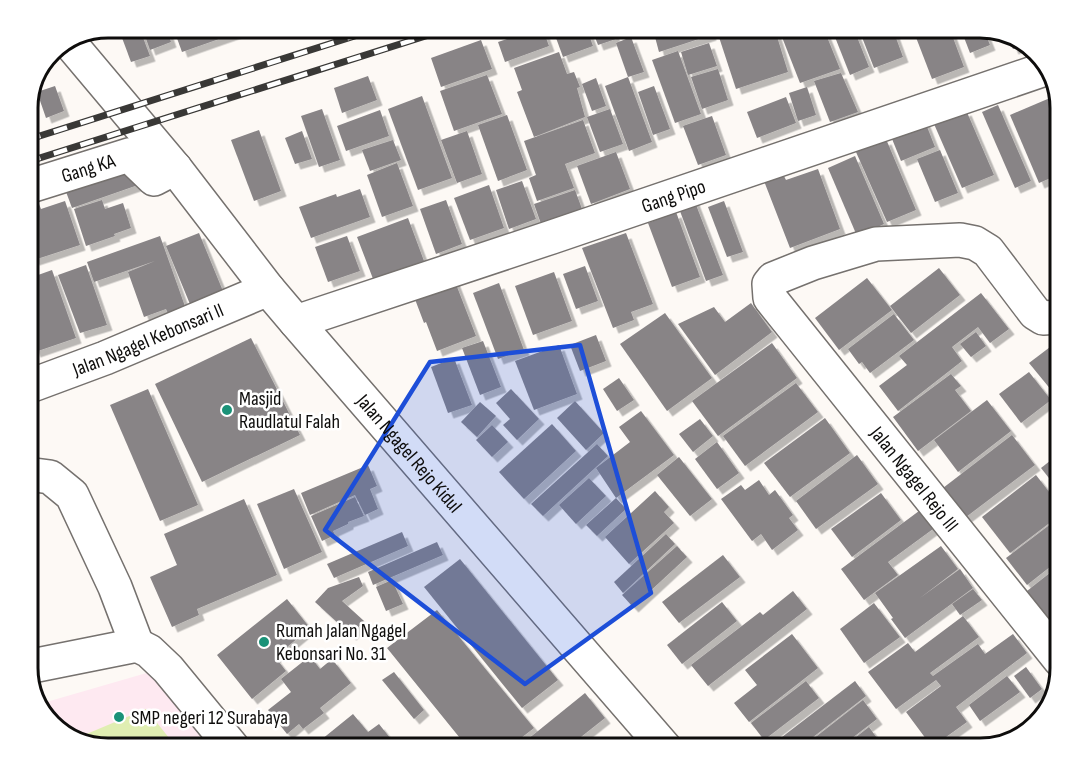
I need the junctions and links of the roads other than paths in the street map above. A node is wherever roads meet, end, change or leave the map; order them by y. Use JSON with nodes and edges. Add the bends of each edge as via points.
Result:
{"nodes":[{"id":1,"x":73,"y":47,"type":"edge"},
{"id":2,"x":1039,"y":71,"type":"edge"},
{"id":3,"x":175,"y":168,"type":"junction"},
{"id":4,"x":38,"y":184,"type":"edge"},
{"id":5,"x":268,"y":289,"type":"junction"},
{"id":6,"x":1050,"y":318,"type":"edge"},
{"id":7,"x":296,"y":322,"type":"junction"},
{"id":8,"x":38,"y":383,"type":"edge"},
{"id":9,"x":38,"y":475,"type":"edge"},
{"id":10,"x":137,"y":645,"type":"junction"},
{"id":11,"x":1050,"y":648,"type":"edge"},
{"id":12,"x":38,"y":664,"type":"edge"},
{"id":13,"x":225,"y":738,"type":"edge"},
{"id":14,"x":656,"y":738,"type":"edge"}],
"edges":[{"from":1,"to":3,"type":"street","name":"Jalan Ngagel Rejo Kidul"},
{"from":2,"to":7,"type":"street","name":"Gang Pipo"},
{"from":3,"to":4,"type":"street","name":"Gang KA","via":[[154,179],[129,155]]},
{"from":3,"to":5,"type":"street","name":"Jalan Ngagel Rejo Kidul"},
{"from":5,"to":7,"type":"street","name":"Jalan Ngagel Rejo Kidul"},
{"from":5,"to":8,"type":"street","name":"Jalan Ngagel Kebonsari II"},
{"from":6,"to":11,"type":"street","name":"Jalan Ngagel Rejo III","via":[[1035,313],[988,251],[960,240],[876,244],[813,263],[769,284],[770,298]]},
{"from":7,"to":14,"type":"street","name":"Jalan Ngagel Rejo Kidul"},
{"from":9,"to":10,"type":"street","via":[[50,477],[72,495]]},
{"from":10,"to":12,"type":"street"},
{"from":10,"to":13,"type":"street","via":[[168,669]]}]}
